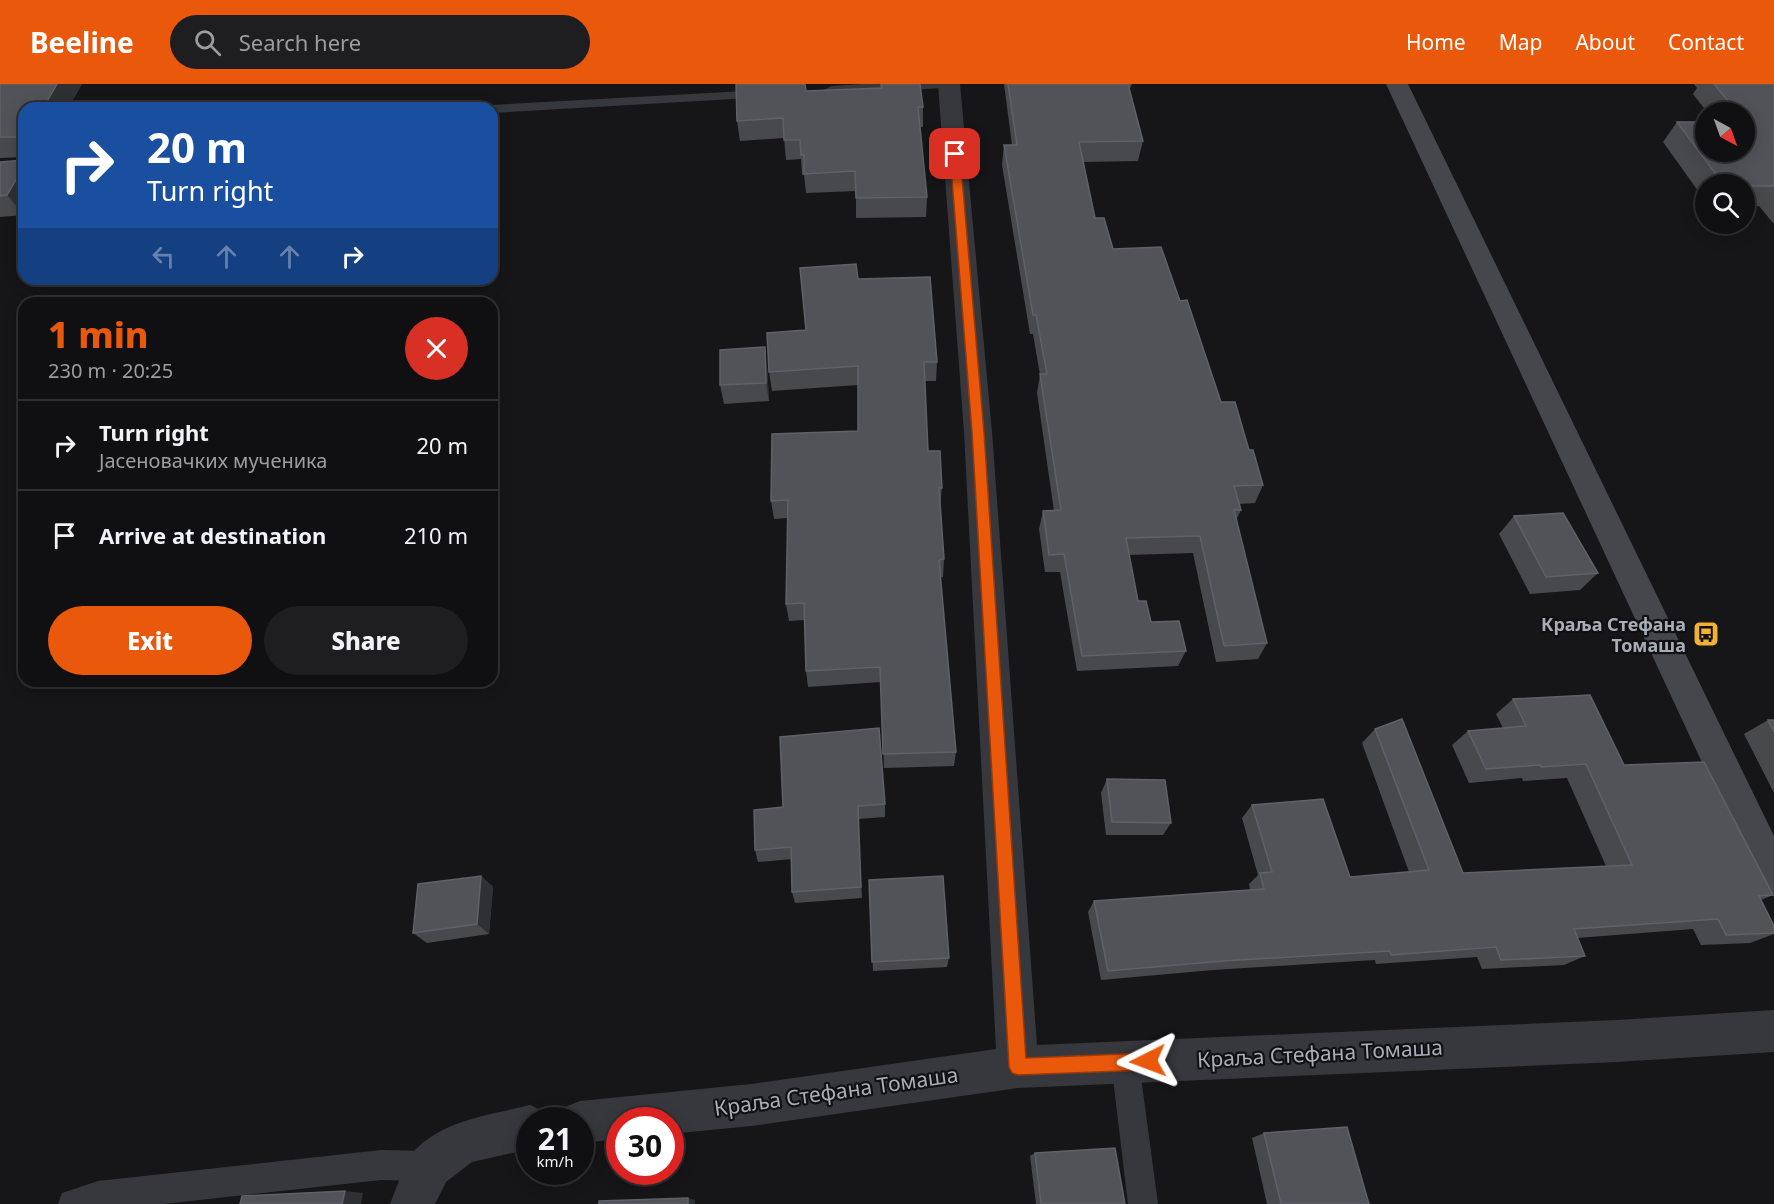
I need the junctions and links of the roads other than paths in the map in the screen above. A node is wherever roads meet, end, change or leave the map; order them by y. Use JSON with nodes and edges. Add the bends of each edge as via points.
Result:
{"nodes":[{"id":1,"x":943,"y":84,"type":"edge"},
{"id":2,"x":949,"y":84,"type":"edge"},
{"id":3,"x":1397,"y":84,"type":"edge"},
{"id":4,"x":813,"y":91,"type":"edge"},
{"id":5,"x":777,"y":93,"type":"edge"},
{"id":6,"x":498,"y":109,"type":"edge"},
{"id":7,"x":1774,"y":876,"type":"edge"},
{"id":8,"x":1774,"y":1031,"type":"edge"},
{"id":9,"x":1125,"y":1062,"type":"junction"},
{"id":10,"x":1018,"y":1067,"type":"junction"},
{"id":11,"x":594,"y":1121,"type":"edge"},
{"id":12,"x":516,"y":1130,"type":"edge"},
{"id":13,"x":421,"y":1185,"type":"edge"},
{"id":14,"x":73,"y":1204,"type":"edge"},
{"id":15,"x":1143,"y":1204,"type":"edge"}],
"edges":[{"from":1,"to":4,"type":"lane"},
{"from":2,"to":10,"type":"street","via":[[978,432]]},
{"from":3,"to":7,"type":"main road"},
{"from":5,"to":6,"type":"lane"},
{"from":8,"to":9,"type":"street","name":"Краља Стефана Томаша"},
{"from":9,"to":10,"type":"street","name":"Краља Стефана Томаша"},
{"from":9,"to":15,"type":"lane"},
{"from":10,"to":11,"type":"street","name":"Краља Стефана Томаша","via":[[751,1105]]},
{"from":12,"to":13,"type":"street","via":[[462,1143]]},
{"from":13,"to":14,"type":"lane","via":[[381,1165],[98,1196]]}]}
